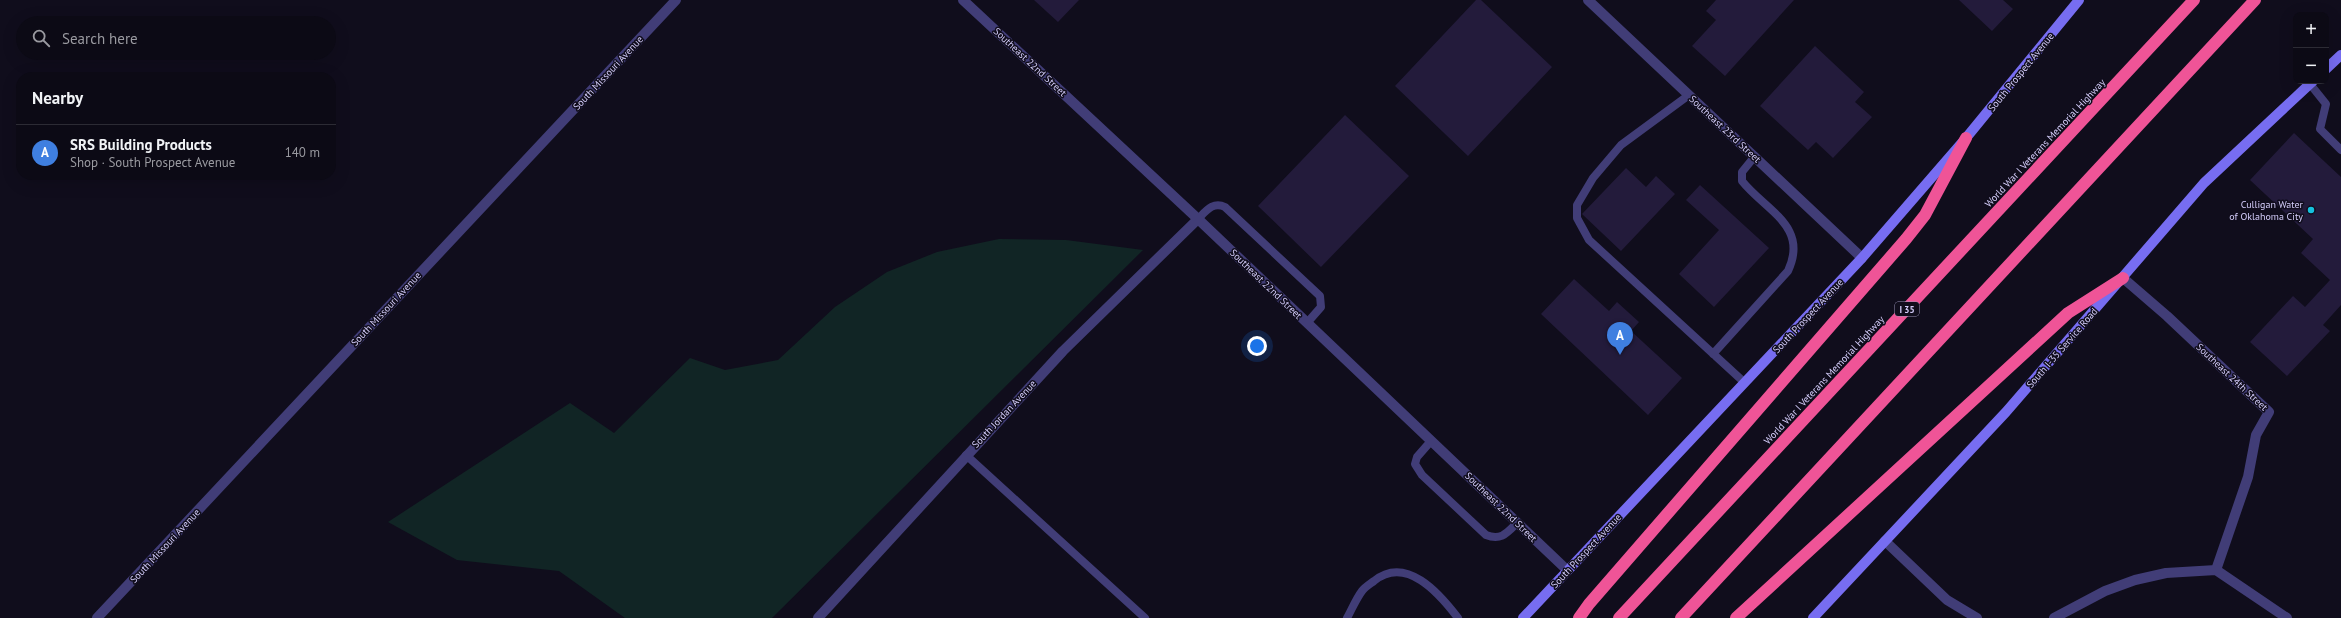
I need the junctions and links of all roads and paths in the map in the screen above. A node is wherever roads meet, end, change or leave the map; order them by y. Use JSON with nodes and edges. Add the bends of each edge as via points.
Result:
{"nodes":[{"id":1,"x":676,"y":0,"type":"edge"},
{"id":2,"x":963,"y":0,"type":"edge"},
{"id":3,"x":1588,"y":0,"type":"edge"},
{"id":4,"x":2079,"y":0,"type":"edge"},
{"id":5,"x":2194,"y":0,"type":"edge"},
{"id":6,"x":2255,"y":0,"type":"edge"},
{"id":7,"x":2341,"y":55,"type":"edge"},
{"id":8,"x":2329,"y":66,"type":"edge"},
{"id":9,"x":2309,"y":84,"type":"edge"},
{"id":10,"x":2312,"y":84,"type":"edge"},
{"id":11,"x":1689,"y":95,"type":"junction"},
{"id":12,"x":1966,"y":138,"type":"junction"},
{"id":13,"x":2341,"y":150,"type":"edge"},
{"id":14,"x":1755,"y":156,"type":"junction"},
{"id":15,"x":1198,"y":219,"type":"junction"},
{"id":16,"x":1862,"y":258,"type":"junction"},
{"id":17,"x":2123,"y":278,"type":"junction"},
{"id":18,"x":1307,"y":323,"type":"junction"},
{"id":19,"x":1713,"y":354,"type":"junction"},
{"id":20,"x":1745,"y":384,"type":"junction"},
{"id":21,"x":1431,"y":441,"type":"junction"},
{"id":22,"x":966,"y":455,"type":"junction"},
{"id":23,"x":1517,"y":523,"type":"junction"},
{"id":24,"x":1885,"y":541,"type":"junction"},
{"id":25,"x":1567,"y":570,"type":"junction"},
{"id":26,"x":2216,"y":570,"type":"junction"},
{"id":27,"x":97,"y":618,"type":"edge"},
{"id":28,"x":818,"y":618,"type":"edge"},
{"id":29,"x":1145,"y":618,"type":"edge"},
{"id":30,"x":1347,"y":618,"type":"edge"},
{"id":31,"x":1458,"y":618,"type":"edge"},
{"id":32,"x":1523,"y":618,"type":"edge"},
{"id":33,"x":1579,"y":618,"type":"edge"},
{"id":34,"x":1619,"y":618,"type":"edge"},
{"id":35,"x":1681,"y":618,"type":"edge"},
{"id":36,"x":1736,"y":618,"type":"edge"},
{"id":37,"x":1813,"y":618,"type":"edge"},
{"id":38,"x":1977,"y":618,"type":"edge"},
{"id":39,"x":2054,"y":618,"type":"edge"},
{"id":40,"x":2287,"y":618,"type":"edge"}],
"edges":[{"from":1,"to":27,"type":"street","name":"South Missouri Avenue"},
{"from":2,"to":15,"type":"street","name":"Southeast 22nd Street"},
{"from":3,"to":11,"type":"street","name":"Southeast 23rd Street"},
{"from":4,"to":12,"type":"main road","name":"South Prospect Avenue"},
{"from":5,"to":34,"type":"highway","name":"World War I Veterans Memorial Highway","number":"I 35"},
{"from":6,"to":35,"type":"highway"},
{"from":7,"to":8,"type":"main road"},
{"from":9,"to":17,"type":"main road","name":"South I-35 Service Road","via":[[2204,183]]},
{"from":10,"to":13,"type":"lane","via":[[2326,104],[2320,129]]},
{"from":11,"to":14,"type":"street","name":"Southeast 23rd Street"},
{"from":11,"to":19,"type":"lane","via":[[1621,146],[1593,178],[1577,205],[1577,218],[1589,240]]},
{"from":12,"to":16,"type":"main road","name":"South Prospect Avenue"},
{"from":12,"to":33,"type":"highway","via":[[1925,215],[1906,239]]},
{"from":14,"to":16,"type":"street","name":"Southeast 23rd Street"},
{"from":14,"to":19,"type":"lane","via":[[1742,172],[1742,182],[1787,226],[1794,242],[1794,258],[1788,271]]},
{"from":15,"to":18,"type":"street","name":"Southeast 22nd Street"},
{"from":15,"to":18,"type":"lane","via":[[1212,206],[1219,204],[1225,207],[1320,296],[1321,307]]},
{"from":15,"to":22,"type":"street","name":"South Jordan Avenue","via":[[1063,350]]},
{"from":16,"to":20,"type":"main road","name":"South Prospect Avenue"},
{"from":17,"to":24,"type":"main road","name":"South I-35 Service Road","via":[[2006,412]]},
{"from":17,"to":26,"type":"street","name":"Southeast 24th Street","via":[[2269,412],[2256,434],[2248,477]]},
{"from":17,"to":36,"type":"highway","via":[[2068,313]]},
{"from":18,"to":21,"type":"street","name":"Southeast 22nd Street"},
{"from":19,"to":20,"type":"lane"},
{"from":20,"to":25,"type":"main road","name":"South Prospect Avenue"},
{"from":21,"to":23,"type":"street","name":"Southeast 22nd Street"},
{"from":21,"to":23,"type":"lane","via":[[1415,464],[1422,475],[1486,535],[1503,537]]},
{"from":22,"to":28,"type":"street","name":"South Jordan Avenue"},
{"from":22,"to":29,"type":"lane"},
{"from":23,"to":25,"type":"street","name":"Southeast 22nd Street"},
{"from":24,"to":37,"type":"main road","name":"South I-35 Service Road"},
{"from":24,"to":38,"type":"street","via":[[1947,600]]},
{"from":25,"to":32,"type":"main road","name":"South Prospect Avenue"},
{"from":26,"to":39,"type":"street","via":[[2166,573],[2135,580],[2105,591]]},
{"from":26,"to":40,"type":"street"},
{"from":30,"to":31,"type":"lane","via":[[1363,590],[1380,575],[1396,570],[1416,576],[1434,591]]}]}
